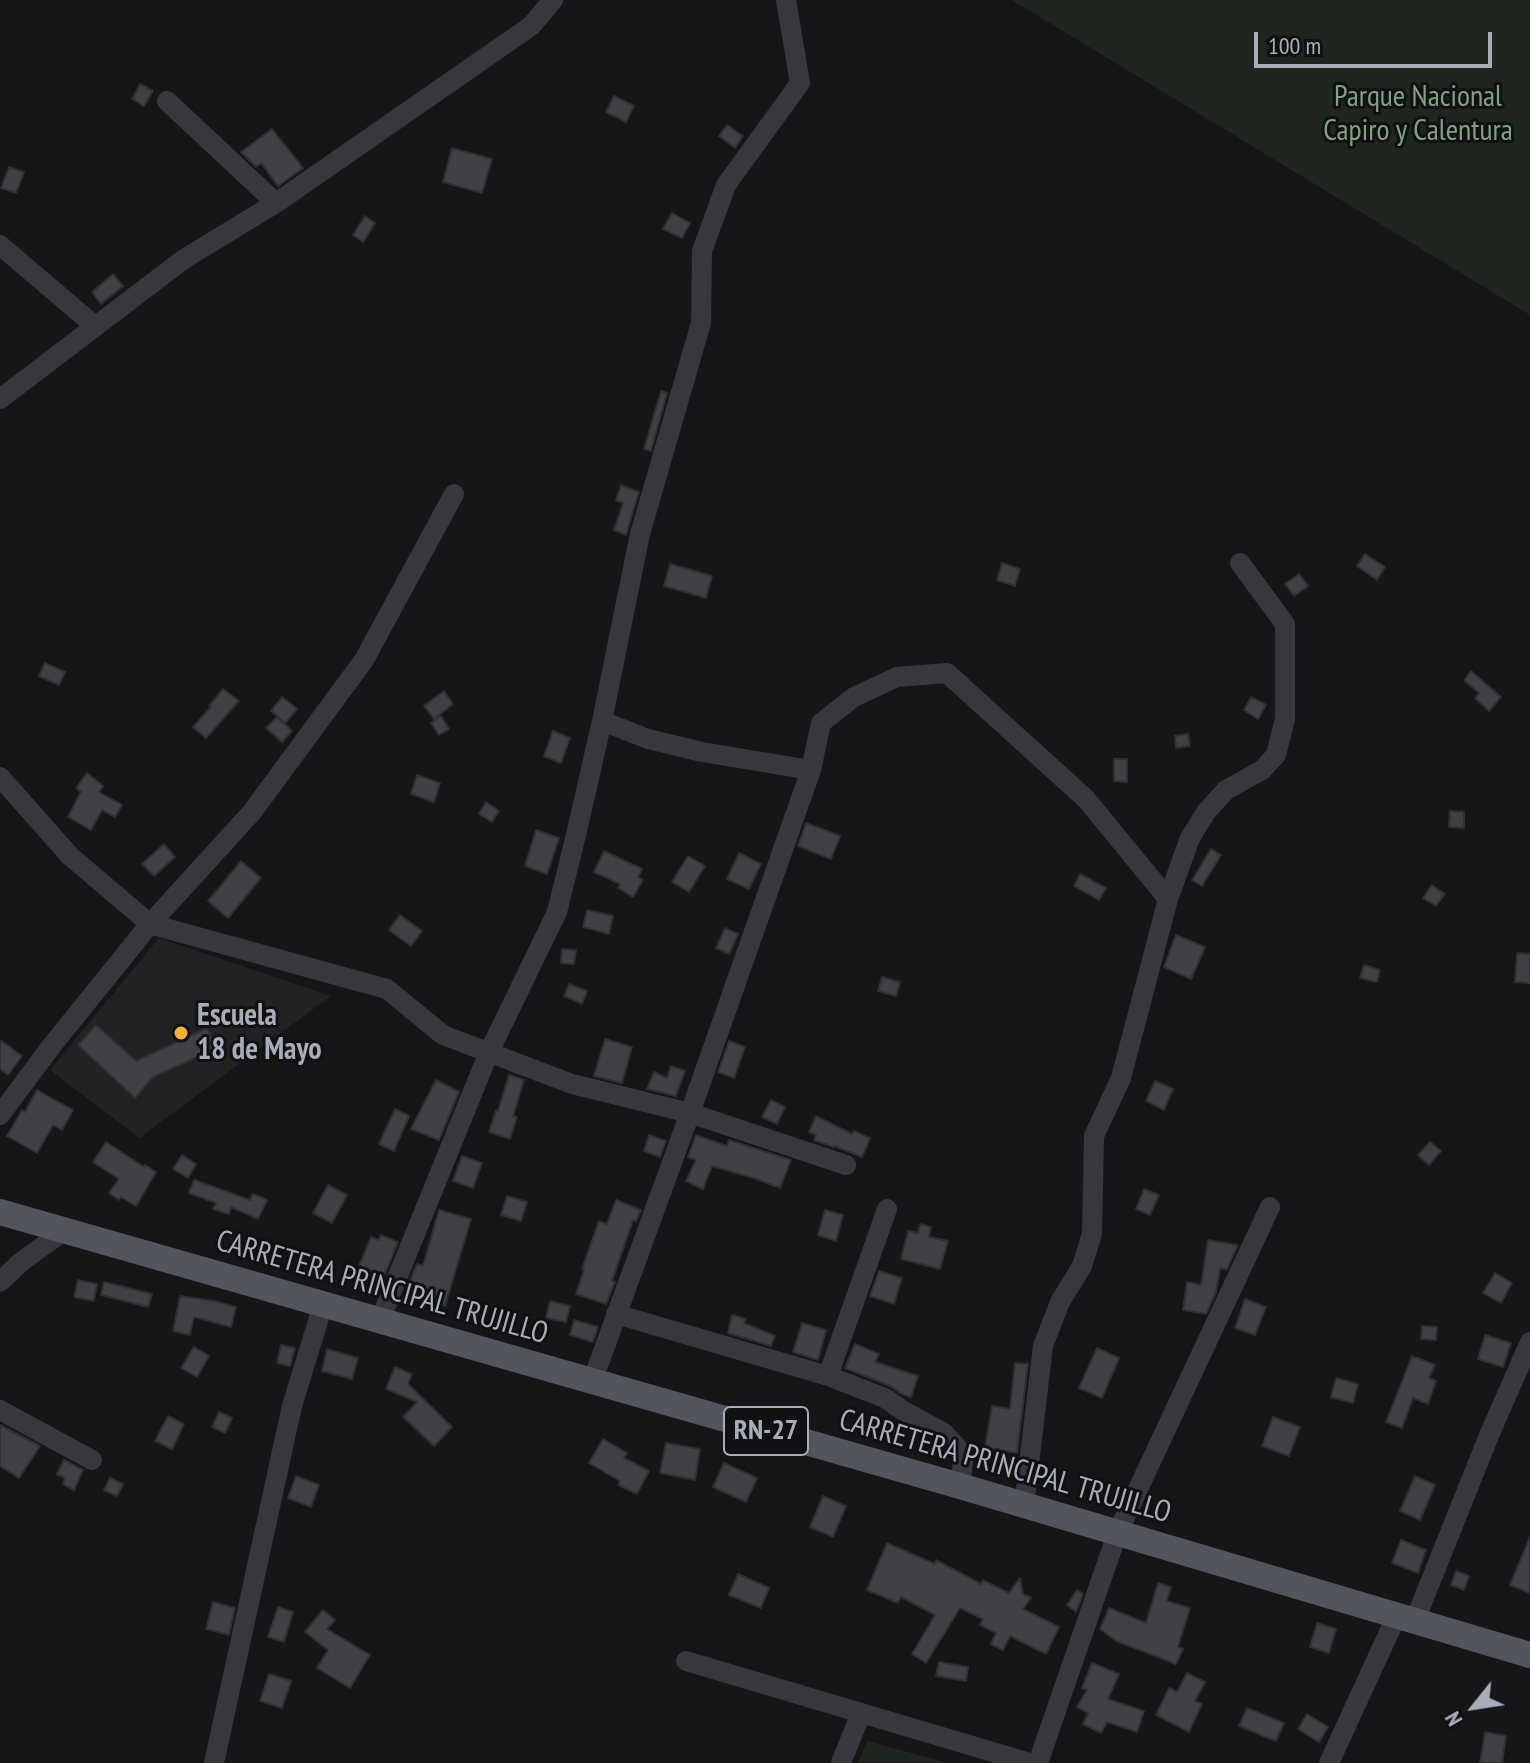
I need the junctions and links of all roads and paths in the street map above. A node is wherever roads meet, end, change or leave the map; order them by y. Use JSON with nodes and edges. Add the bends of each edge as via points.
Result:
{"nodes":[{"id":1,"x":553,"y":0,"type":"edge"},
{"id":2,"x":786,"y":0,"type":"edge"},
{"id":3,"x":167,"y":101,"type":"dead end"},
{"id":4,"x":276,"y":203,"type":"junction"},
{"id":5,"x":0,"y":245,"type":"edge"},
{"id":6,"x":95,"y":326,"type":"junction"},
{"id":7,"x":0,"y":399,"type":"edge"},
{"id":8,"x":454,"y":494,"type":"dead end"},
{"id":9,"x":1240,"y":563,"type":"dead end"},
{"id":10,"x":602,"y":721,"type":"junction"},
{"id":11,"x":811,"y":770,"type":"junction"},
{"id":12,"x":0,"y":777,"type":"edge"},
{"id":13,"x":1168,"y":899,"type":"junction"},
{"id":14,"x":150,"y":924,"type":"junction"},
{"id":15,"x":489,"y":1052,"type":"junction"},
{"id":16,"x":690,"y":1113,"type":"junction"},
{"id":17,"x":0,"y":1115,"type":"edge"},
{"id":18,"x":846,"y":1165,"type":"dead end"},
{"id":19,"x":1270,"y":1207,"type":"dead end"},
{"id":20,"x":887,"y":1209,"type":"dead end"},
{"id":21,"x":0,"y":1212,"type":"edge"},
{"id":22,"x":65,"y":1230,"type":"junction"},
{"id":23,"x":0,"y":1282,"type":"edge"},
{"id":24,"x":323,"y":1305,"type":"junction"},
{"id":25,"x":616,"y":1314,"type":"junction"},
{"id":26,"x":380,"y":1320,"type":"junction"},
{"id":27,"x":1530,"y":1342,"type":"edge"},
{"id":28,"x":828,"y":1376,"type":"junction"},
{"id":29,"x":592,"y":1382,"type":"junction"},
{"id":30,"x":0,"y":1410,"type":"edge"},
{"id":31,"x":92,"y":1460,"type":"dead end"},
{"id":32,"x":960,"y":1486,"type":"junction"},
{"id":33,"x":1024,"y":1506,"type":"junction"},
{"id":34,"x":1117,"y":1534,"type":"junction"},
{"id":35,"x":1406,"y":1618,"type":"junction"},
{"id":36,"x":1530,"y":1655,"type":"edge"},
{"id":37,"x":686,"y":1661,"type":"dead end"},
{"id":38,"x":861,"y":1713,"type":"junction"},
{"id":39,"x":214,"y":1763,"type":"edge"},
{"id":40,"x":841,"y":1763,"type":"edge"},
{"id":41,"x":1030,"y":1763,"type":"edge"},
{"id":42,"x":1038,"y":1763,"type":"edge"},
{"id":43,"x":1329,"y":1763,"type":"edge"}],
"edges":[{"from":1,"to":4,"type":"street","via":[[531,26]]},
{"from":2,"to":10,"type":"street","via":[[800,83],[726,185],[702,251],[701,323],[640,534]]},
{"from":3,"to":4,"type":"street"},
{"from":4,"to":6,"type":"street","via":[[184,259]]},
{"from":5,"to":6,"type":"street"},
{"from":6,"to":7,"type":"street"},
{"from":8,"to":14,"type":"street","via":[[364,660],[252,812]]},
{"from":9,"to":13,"type":"street","via":[[1285,624],[1285,719],[1276,755],[1262,770],[1226,790],[1206,812],[1190,838]]},
{"from":10,"to":11,"type":"street","via":[[702,752]]},
{"from":10,"to":15,"type":"street","via":[[557,912]]},
{"from":11,"to":13,"type":"street","via":[[821,723],[854,697],[897,677],[947,673],[1086,799]]},
{"from":11,"to":16,"type":"street"},
{"from":12,"to":14,"type":"street","via":[[70,856]]},
{"from":13,"to":33,"type":"street","via":[[1121,1078],[1094,1136],[1092,1234],[1043,1346]]},
{"from":14,"to":15,"type":"street","via":[[387,989],[443,1035]]},
{"from":14,"to":17,"type":"street"},
{"from":15,"to":16,"type":"street","via":[[572,1084]]},
{"from":15,"to":26,"type":"street"},
{"from":16,"to":18,"type":"street"},
{"from":16,"to":25,"type":"street"},
{"from":19,"to":34,"type":"street"},
{"from":20,"to":28,"type":"street"},
{"from":21,"to":22,"type":"main road","name":"CARRETERA PRINCIPAL TRUJILLO","number":"RN-27"},
{"from":22,"to":23,"type":"street"},
{"from":22,"to":24,"type":"main road","name":"CARRETERA PRINCIPAL TRUJILLO","number":"RN-27"},
{"from":24,"to":26,"type":"main road","name":"CARRETERA PRINCIPAL TRUJILLO","number":"RN-27"},
{"from":24,"to":39,"type":"street","via":[[292,1406]]},
{"from":25,"to":28,"type":"street"},
{"from":25,"to":29,"type":"street"},
{"from":26,"to":29,"type":"main road","name":"CARRETERA PRINCIPAL TRUJILLO","number":"RN-27"},
{"from":27,"to":35,"type":"street"},
{"from":28,"to":32,"type":"street","via":[[885,1398],[944,1433],[964,1455]]},
{"from":29,"to":32,"type":"main road","name":"CARRETERA PRINCIPAL TRUJILLO","number":"RN-27"},
{"from":30,"to":31,"type":"street"},
{"from":32,"to":33,"type":"main road","name":"CARRETERA PRINCIPAL TRUJILLO","number":"RN-27"},
{"from":33,"to":34,"type":"main road","name":"CARRETERA PRINCIPAL TRUJILLO","number":"RN-27"},
{"from":34,"to":35,"type":"main road","name":"CARRETERA PRINCIPAL TRUJILLO","number":"RN-27"},
{"from":34,"to":42,"type":"street"},
{"from":35,"to":36,"type":"main road","name":"CARRETERA PRINCIPAL TRUJILLO","number":"RN-27"},
{"from":35,"to":43,"type":"street"},
{"from":37,"to":38,"type":"street"},
{"from":38,"to":40,"type":"street"},
{"from":38,"to":41,"type":"street"}]}
